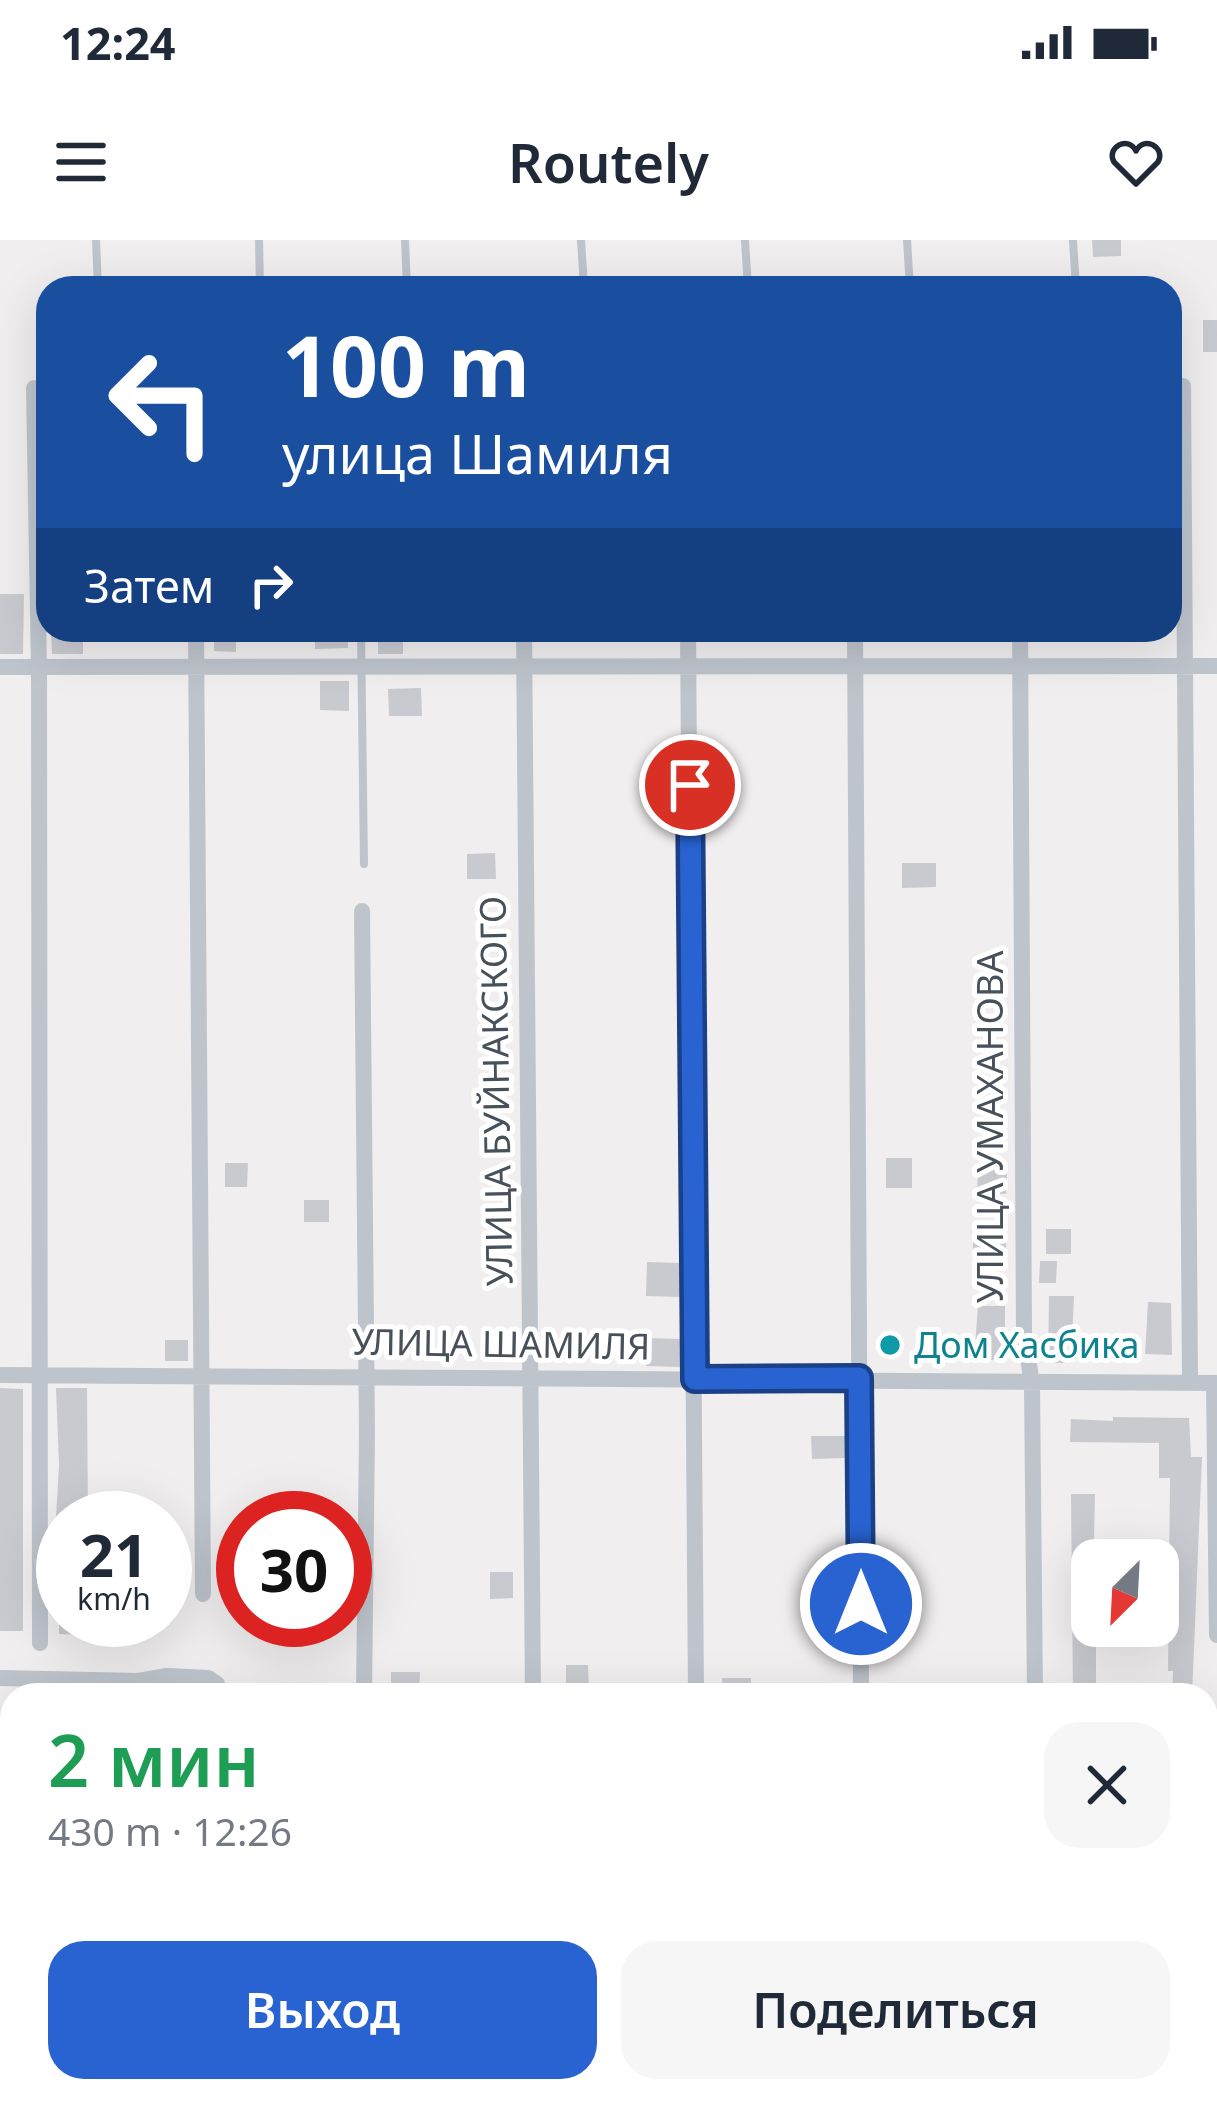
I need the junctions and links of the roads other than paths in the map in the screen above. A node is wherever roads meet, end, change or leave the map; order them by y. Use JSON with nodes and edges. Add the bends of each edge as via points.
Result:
{"nodes":[{"id":1,"x":96,"y":240,"type":"edge"},
{"id":2,"x":259,"y":240,"type":"edge"},
{"id":3,"x":405,"y":240,"type":"edge"},
{"id":4,"x":581,"y":240,"type":"edge"},
{"id":5,"x":746,"y":240,"type":"edge"},
{"id":6,"x":907,"y":240,"type":"edge"},
{"id":7,"x":1073,"y":240,"type":"edge"},
{"id":8,"x":98,"y":276,"type":"edge"},
{"id":9,"x":260,"y":276,"type":"edge"},
{"id":10,"x":406,"y":276,"type":"edge"},
{"id":11,"x":583,"y":276,"type":"edge"},
{"id":12,"x":748,"y":276,"type":"edge"},
{"id":13,"x":909,"y":276,"type":"edge"},
{"id":14,"x":1075,"y":276,"type":"edge"},
{"id":15,"x":1183,"y":386,"type":"dead end"},
{"id":16,"x":34,"y":388,"type":"dead end"},
{"id":17,"x":36,"y":500,"type":"edge"},
{"id":18,"x":39,"y":642,"type":"edge"},
{"id":19,"x":196,"y":642,"type":"edge"},
{"id":20,"x":361,"y":642,"type":"edge"},
{"id":21,"x":524,"y":642,"type":"edge"},
{"id":22,"x":688,"y":642,"type":"edge"},
{"id":23,"x":855,"y":642,"type":"edge"},
{"id":24,"x":1020,"y":642,"type":"edge"},
{"id":25,"x":362,"y":665,"type":"junction"},
{"id":26,"x":525,"y":665,"type":"junction"},
{"id":27,"x":688,"y":665,"type":"junction"},
{"id":28,"x":855,"y":665,"type":"junction"},
{"id":29,"x":1020,"y":665,"type":"junction"},
{"id":30,"x":1186,"y":666,"type":"junction"},
{"id":31,"x":1217,"y":666,"type":"edge"},
{"id":32,"x":196,"y":667,"type":"junction"},
{"id":33,"x":0,"y":668,"type":"edge"},
{"id":34,"x":39,"y":668,"type":"junction"},
{"id":35,"x":364,"y":864,"type":"dead end"},
{"id":36,"x":362,"y":910,"type":"dead end"},
{"id":37,"x":204,"y":1374,"type":"junction"},
{"id":38,"x":0,"y":1376,"type":"edge"},
{"id":39,"x":39,"y":1376,"type":"junction"},
{"id":40,"x":366,"y":1376,"type":"junction"},
{"id":41,"x":532,"y":1377,"type":"junction"},
{"id":42,"x":859,"y":1378,"type":"junction"},
{"id":43,"x":695,"y":1379,"type":"junction"},
{"id":44,"x":1190,"y":1382,"type":"junction"},
{"id":45,"x":1216,"y":1383,"type":"edge"},
{"id":46,"x":1032,"y":1384,"type":"junction"},
{"id":47,"x":39,"y":1491,"type":"edge"},
{"id":48,"x":203,"y":1594,"type":"dead end"},
{"id":49,"x":1217,"y":1635,"type":"edge"},
{"id":50,"x":0,"y":1678,"type":"edge"},
{"id":51,"x":212,"y":1683,"type":"edge"},
{"id":52,"x":364,"y":1683,"type":"edge"},
{"id":53,"x":533,"y":1683,"type":"edge"},
{"id":54,"x":696,"y":1683,"type":"edge"},
{"id":55,"x":861,"y":1683,"type":"edge"},
{"id":56,"x":1035,"y":1683,"type":"edge"}],
"edges":[{"from":1,"to":8,"type":"lane"},
{"from":2,"to":9,"type":"lane"},
{"from":3,"to":10,"type":"lane"},
{"from":4,"to":11,"type":"lane"},
{"from":5,"to":12,"type":"lane"},
{"from":6,"to":13,"type":"lane"},
{"from":7,"to":14,"type":"lane"},
{"from":15,"to":30,"type":"street"},
{"from":16,"to":17,"type":"street"},
{"from":18,"to":34,"type":"street"},
{"from":19,"to":32,"type":"street"},
{"from":20,"to":25,"type":"lane"},
{"from":21,"to":26,"type":"street","name":"УЛИЦА БУЙНАКСКОГО"},
{"from":22,"to":27,"type":"street"},
{"from":23,"to":28,"type":"street"},
{"from":24,"to":29,"type":"street","name":"УЛИЦА УМАХАНОВА"},
{"from":25,"to":26,"type":"street"},
{"from":25,"to":32,"type":"street"},
{"from":25,"to":35,"type":"lane"},
{"from":26,"to":27,"type":"street"},
{"from":26,"to":41,"type":"street","name":"УЛИЦА БУЙНАКСКОГО"},
{"from":27,"to":28,"type":"street"},
{"from":27,"to":43,"type":"street"},
{"from":28,"to":29,"type":"street"},
{"from":28,"to":42,"type":"street"},
{"from":29,"to":30,"type":"street"},
{"from":29,"to":46,"type":"street","name":"УЛИЦА УМАХАНОВА","via":[[1024,1332]]},
{"from":30,"to":31,"type":"street"},
{"from":30,"to":44,"type":"street"},
{"from":32,"to":34,"type":"street"},
{"from":32,"to":37,"type":"street"},
{"from":33,"to":34,"type":"street"},
{"from":34,"to":39,"type":"street"},
{"from":36,"to":40,"type":"street"},
{"from":37,"to":39,"type":"street","name":"УЛИЦА ШАМИЛЯ"},
{"from":37,"to":40,"type":"street","name":"УЛИЦА ШАМИЛЯ"},
{"from":37,"to":48,"type":"street"},
{"from":38,"to":39,"type":"street","name":"УЛИЦА ШАМИЛЯ"},
{"from":39,"to":47,"type":"street"},
{"from":40,"to":41,"type":"street","name":"УЛИЦА ШАМИЛЯ"},
{"from":40,"to":52,"type":"street"},
{"from":41,"to":43,"type":"street","name":"УЛИЦА ШАМИЛЯ"},
{"from":41,"to":53,"type":"street","name":"УЛИЦА БУЙНАКСКОГО"},
{"from":42,"to":43,"type":"street","name":"УЛИЦА ШАМИЛЯ"},
{"from":42,"to":46,"type":"street","name":"УЛИЦА ШАМИЛЯ"},
{"from":42,"to":55,"type":"street"},
{"from":43,"to":54,"type":"street"},
{"from":44,"to":45,"type":"street","name":"УЛИЦА ШАМИЛЯ"},
{"from":44,"to":46,"type":"street","name":"УЛИЦА ШАМИЛЯ"},
{"from":45,"to":49,"type":"street"},
{"from":46,"to":56,"type":"street","name":"УЛИЦА УМАХАНОВА"},
{"from":50,"to":51,"type":"street"}]}
